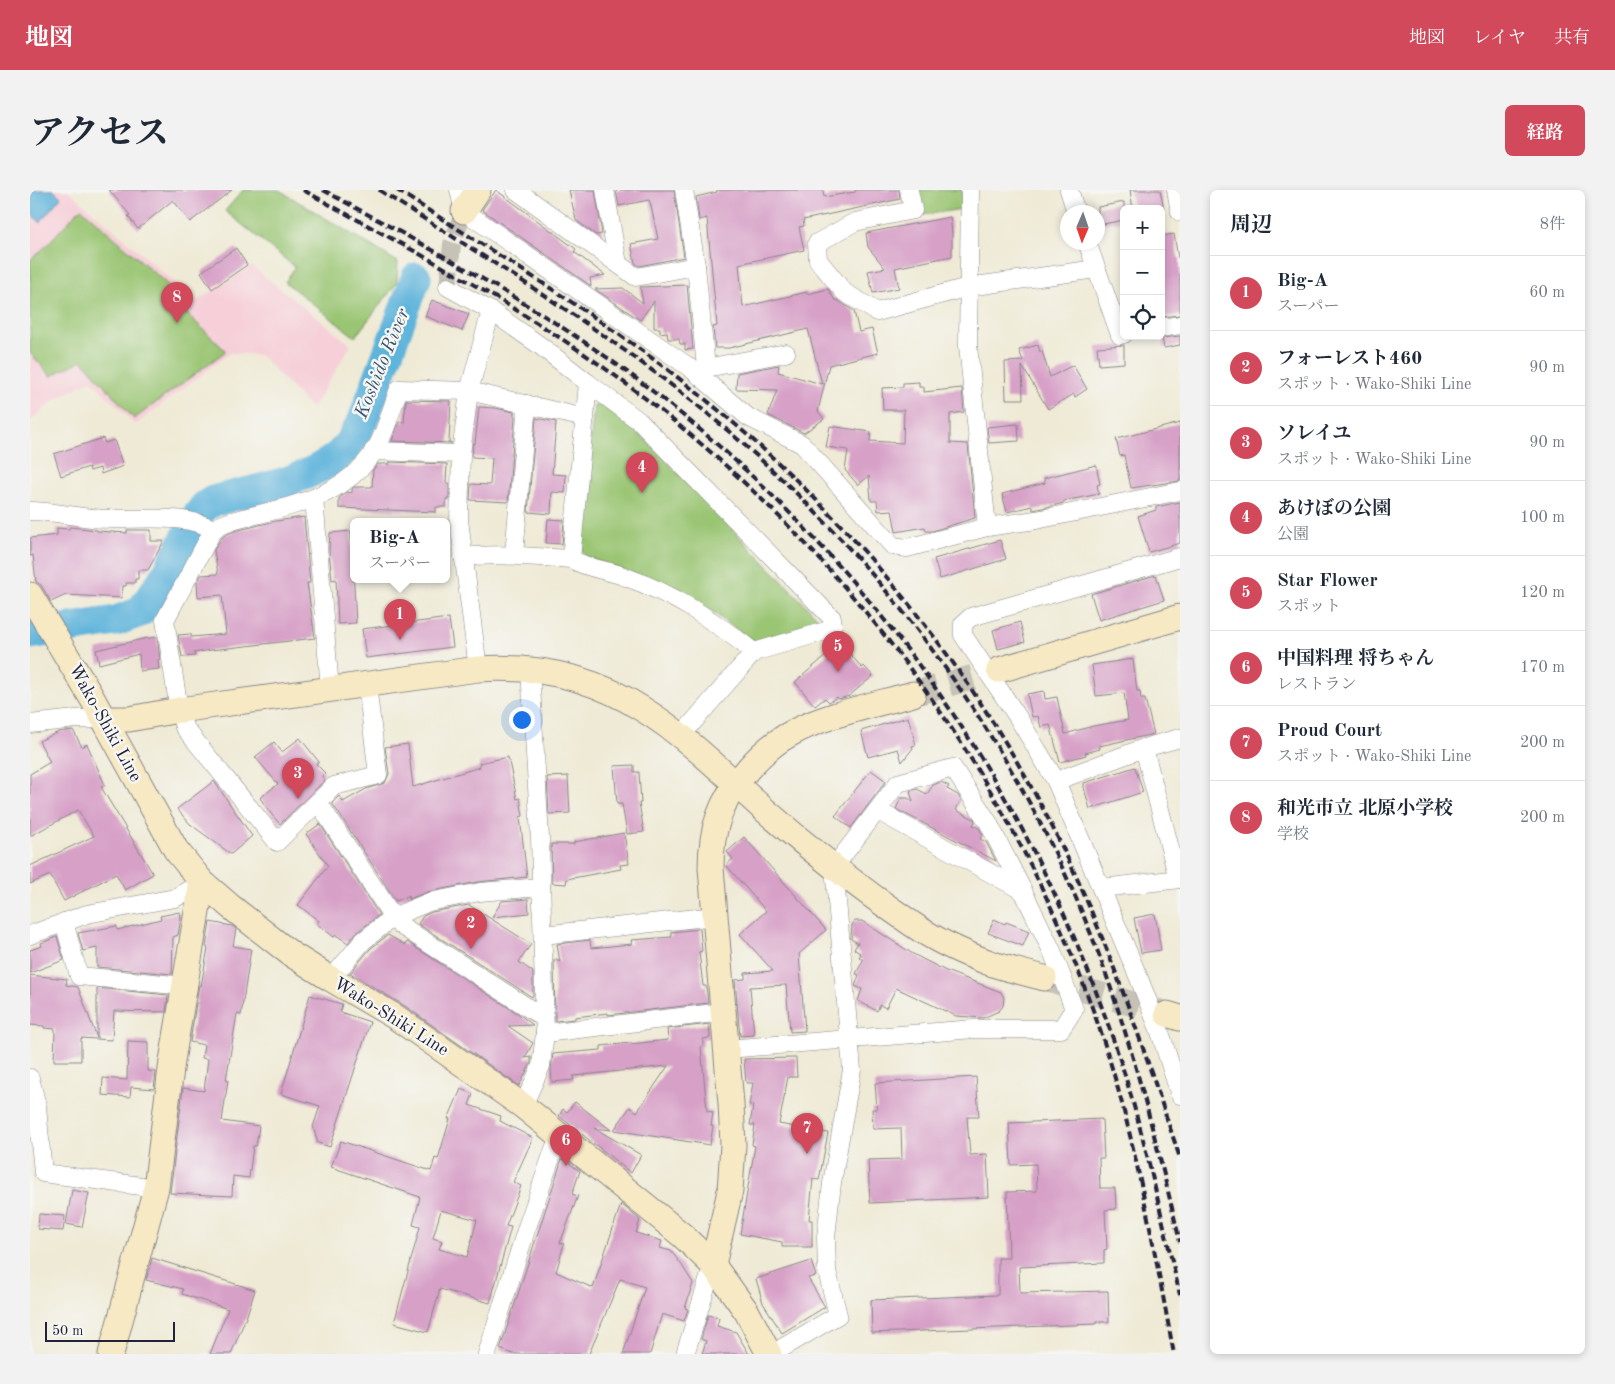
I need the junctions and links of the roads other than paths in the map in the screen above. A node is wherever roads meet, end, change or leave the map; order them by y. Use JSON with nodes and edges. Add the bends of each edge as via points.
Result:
{"nodes":[{"id":1,"x":478,"y":190,"type":"edge"},
{"id":2,"x":516,"y":190,"type":"edge"},
{"id":3,"x":605,"y":190,"type":"edge"},
{"id":4,"x":684,"y":190,"type":"edge"},
{"id":5,"x":909,"y":190,"type":"edge"},
{"id":6,"x":970,"y":190,"type":"edge"},
{"id":7,"x":1069,"y":190,"type":"edge"},
{"id":8,"x":1176,"y":190,"type":"edge"},
{"id":9,"x":462,"y":200,"type":"edge"},
{"id":10,"x":1074,"y":205,"type":"edge"},
{"id":11,"x":1180,"y":212,"type":"edge"},
{"id":12,"x":1089,"y":250,"type":"edge"},
{"id":13,"x":618,"y":264,"type":"junction"},
{"id":14,"x":696,"y":266,"type":"junction"},
{"id":15,"x":1096,"y":269,"type":"junction"},
{"id":16,"x":448,"y":287,"type":"dead end"},
{"id":17,"x":968,"y":287,"type":"junction"},
{"id":18,"x":490,"y":311,"type":"junction"},
{"id":19,"x":1180,"y":325,"type":"edge"},
{"id":20,"x":1165,"y":327,"type":"edge"},
{"id":21,"x":1120,"y":335,"type":"edge"},
{"id":22,"x":786,"y":353,"type":"dead end"},
{"id":23,"x":703,"y":373,"type":"junction"},
{"id":24,"x":588,"y":383,"type":"junction"},
{"id":25,"x":469,"y":391,"type":"junction"},
{"id":26,"x":527,"y":404,"type":"junction"},
{"id":27,"x":585,"y":418,"type":"junction"},
{"id":28,"x":373,"y":451,"type":"junction"},
{"id":29,"x":461,"y":454,"type":"junction"},
{"id":30,"x":1180,"y":491,"type":"edge"},
{"id":31,"x":314,"y":498,"type":"junction"},
{"id":32,"x":30,"y":511,"type":"edge"},
{"id":33,"x":201,"y":525,"type":"junction"},
{"id":34,"x":987,"y":527,"type":"junction"},
{"id":35,"x":514,"y":555,"type":"junction"},
{"id":36,"x":463,"y":557,"type":"junction"},
{"id":37,"x":1180,"y":557,"type":"edge"},
{"id":38,"x":572,"y":559,"type":"junction"},
{"id":39,"x":41,"y":617,"type":"edge"},
{"id":40,"x":1180,"y":617,"type":"edge"},
{"id":41,"x":754,"y":652,"type":"junction"},
{"id":42,"x":478,"y":669,"type":"junction"},
{"id":43,"x":530,"y":669,"type":"junction"},
{"id":44,"x":999,"y":670,"type":"tunnel mouth"},
{"id":45,"x":367,"y":685,"type":"junction"},
{"id":46,"x":330,"y":689,"type":"junction"},
{"id":47,"x":912,"y":694,"type":"tunnel mouth"},
{"id":48,"x":179,"y":710,"type":"junction"},
{"id":49,"x":104,"y":720,"type":"junction"},
{"id":50,"x":30,"y":724,"type":"edge"},
{"id":51,"x":680,"y":737,"type":"junction"},
{"id":52,"x":1180,"y":738,"type":"edge"},
{"id":53,"x":1144,"y":748,"type":"junction"},
{"id":54,"x":1056,"y":781,"type":"junction"},
{"id":55,"x":736,"y":784,"type":"junction"},
{"id":56,"x":318,"y":802,"type":"junction"},
{"id":57,"x":878,"y":811,"type":"junction"},
{"id":58,"x":834,"y":866,"type":"junction"},
{"id":59,"x":1179,"y":879,"type":"edge"},
{"id":60,"x":202,"y":882,"type":"junction"},
{"id":61,"x":542,"y":887,"type":"junction"},
{"id":62,"x":1102,"y":888,"type":"junction"},
{"id":63,"x":1023,"y":891,"type":"junction"},
{"id":64,"x":715,"y":916,"type":"junction"},
{"id":65,"x":393,"y":917,"type":"junction"},
{"id":66,"x":64,"y":922,"type":"junction"},
{"id":67,"x":30,"y":935,"type":"edge"},
{"id":68,"x":543,"y":935,"type":"junction"},
{"id":69,"x":1044,"y":978,"type":"tunnel mouth"},
{"id":70,"x":331,"y":980,"type":"junction"},
{"id":71,"x":185,"y":986,"type":"junction"},
{"id":72,"x":723,"y":1012,"type":"junction"},
{"id":73,"x":545,"y":1026,"type":"junction"},
{"id":74,"x":849,"y":1040,"type":"junction"},
{"id":75,"x":726,"y":1049,"type":"junction"},
{"id":76,"x":30,"y":1078,"type":"edge"},
{"id":77,"x":1180,"y":1095,"type":"edge"},
{"id":78,"x":523,"y":1106,"type":"junction"},
{"id":79,"x":560,"y":1135,"type":"junction"},
{"id":80,"x":156,"y":1188,"type":"junction"},
{"id":81,"x":713,"y":1265,"type":"junction"},
{"id":82,"x":111,"y":1354,"type":"edge"},
{"id":83,"x":487,"y":1354,"type":"edge"},
{"id":84,"x":685,"y":1354,"type":"edge"},
{"id":85,"x":771,"y":1354,"type":"edge"}],
"edges":[{"from":1,"to":9,"type":"street"},
{"from":2,"to":13,"type":"street"},
{"from":3,"to":13,"type":"street"},
{"from":4,"to":14,"type":"street"},
{"from":5,"to":17,"type":"street","via":[[913,210],[855,222],[817,243],[818,260],[844,292],[877,312]]},
{"from":6,"to":17,"type":"street"},
{"from":7,"to":10,"type":"street"},
{"from":8,"to":11,"type":"street"},
{"from":9,"to":23,"type":"street","via":[[681,362]]},
{"from":12,"to":15,"type":"street"},
{"from":13,"to":14,"type":"street","via":[[636,277]]},
{"from":14,"to":23,"type":"street"},
{"from":15,"to":17,"type":"street"},
{"from":15,"to":21,"type":"street"},
{"from":16,"to":18,"type":"street"},
{"from":17,"to":34,"type":"street","via":[[968,346]]},
{"from":18,"to":24,"type":"street"},
{"from":18,"to":25,"type":"street"},
{"from":19,"to":20,"type":"street"},
{"from":22,"to":23,"type":"street"},
{"from":23,"to":34,"type":"street","via":[[748,417],[802,444],[893,546],[907,548]]},
{"from":24,"to":27,"type":"street"},
{"from":24,"to":41,"type":"street","via":[[639,421],[832,618],[833,625],[829,630]]},
{"from":25,"to":26,"type":"street"},
{"from":25,"to":28,"type":"street","via":[[399,389]]},
{"from":25,"to":29,"type":"street"},
{"from":26,"to":27,"type":"street"},
{"from":26,"to":35,"type":"street"},
{"from":27,"to":38,"type":"street"},
{"from":28,"to":29,"type":"street"},
{"from":28,"to":31,"type":"street","via":[[352,477]]},
{"from":29,"to":36,"type":"street","via":[[459,520]]},
{"from":30,"to":34,"type":"street"},
{"from":31,"to":33,"type":"street","via":[[219,526]]},
{"from":31,"to":46,"type":"street"},
{"from":32,"to":33,"type":"street"},
{"from":33,"to":48,"type":"street","via":[[205,544],[165,620]]},
{"from":35,"to":36,"type":"street"},
{"from":35,"to":38,"type":"street"},
{"from":36,"to":42,"type":"street"},
{"from":37,"to":54,"type":"street","via":[[971,617],[963,624],[963,635]]},
{"from":38,"to":41,"type":"street","via":[[676,598]]},
{"from":39,"to":49,"type":"street","name":"Wako-Shiki Line"},
{"from":40,"to":44,"type":"street"},
{"from":41,"to":51,"type":"street"},
{"from":42,"to":43,"type":"street"},
{"from":42,"to":45,"type":"street"},
{"from":43,"to":51,"type":"street","via":[[611,691]]},
{"from":43,"to":61,"type":"street"},
{"from":45,"to":46,"type":"street"},
{"from":45,"to":56,"type":"street","via":[[378,775],[334,786]]},
{"from":46,"to":48,"type":"street"},
{"from":47,"to":55,"type":"street","via":[[813,723],[788,734],[766,750]]},
{"from":48,"to":49,"type":"street"},
{"from":48,"to":56,"type":"street","via":[[184,727],[277,842]]},
{"from":49,"to":50,"type":"street","via":[[76,718]]},
{"from":49,"to":60,"type":"street","name":"Wako-Shiki Line","via":[[176,850]]},
{"from":51,"to":55,"type":"street"},
{"from":52,"to":53,"type":"street"},
{"from":53,"to":54,"type":"street"},
{"from":53,"to":59,"type":"street"},
{"from":54,"to":62,"type":"street"},
{"from":55,"to":58,"type":"street"},
{"from":55,"to":64,"type":"street","via":[[719,813],[714,829],[711,868]]},
{"from":56,"to":65,"type":"street"},
{"from":57,"to":58,"type":"street"},
{"from":57,"to":63,"type":"street"},
{"from":57,"to":63,"type":"street","via":[[898,783],[952,768],[988,822]]},
{"from":58,"to":69,"type":"street","via":[[913,925],[990,963]]},
{"from":58,"to":74,"type":"street"},
{"from":59,"to":62,"type":"street"},
{"from":60,"to":66,"type":"street","via":[[175,898],[86,914]]},
{"from":60,"to":70,"type":"street","name":"Wako-Shiki Line","via":[[291,954]]},
{"from":60,"to":71,"type":"street"},
{"from":61,"to":65,"type":"street","via":[[480,892],[429,902]]},
{"from":61,"to":68,"type":"street"},
{"from":62,"to":77,"type":"street","via":[[1160,1032]]},
{"from":63,"to":74,"type":"street","via":[[1052,951],[1074,1009],[1062,1029],[974,1029]]},
{"from":64,"to":68,"type":"street"},
{"from":64,"to":72,"type":"street"},
{"from":65,"to":70,"type":"street","via":[[363,941]]},
{"from":65,"to":73,"type":"street"},
{"from":66,"to":67,"type":"street"},
{"from":66,"to":71,"type":"street","via":[[79,976]]},
{"from":68,"to":73,"type":"street"},
{"from":70,"to":78,"type":"street","name":"Wako-Shiki Line","via":[[397,1018]]},
{"from":71,"to":80,"type":"street"},
{"from":72,"to":73,"type":"street"},
{"from":72,"to":75,"type":"street"},
{"from":73,"to":78,"type":"street","via":[[541,1066]]},
{"from":74,"to":75,"type":"street"},
{"from":74,"to":85,"type":"street","via":[[852,1070],[826,1237],[827,1271],[838,1315]]},
{"from":75,"to":81,"type":"street","via":[[733,1145],[730,1191]]},
{"from":76,"to":80,"type":"street","via":[[37,1106],[43,1173]]},
{"from":78,"to":79,"type":"street","name":"Wako-Shiki Line"},
{"from":79,"to":81,"type":"street","name":"Wako-Shiki Line","via":[[683,1236]]},
{"from":79,"to":83,"type":"street","via":[[526,1227]]},
{"from":80,"to":82,"type":"street"},
{"from":81,"to":84,"type":"street"},
{"from":81,"to":85,"type":"street","name":"Wako-Shiki Line"}]}
